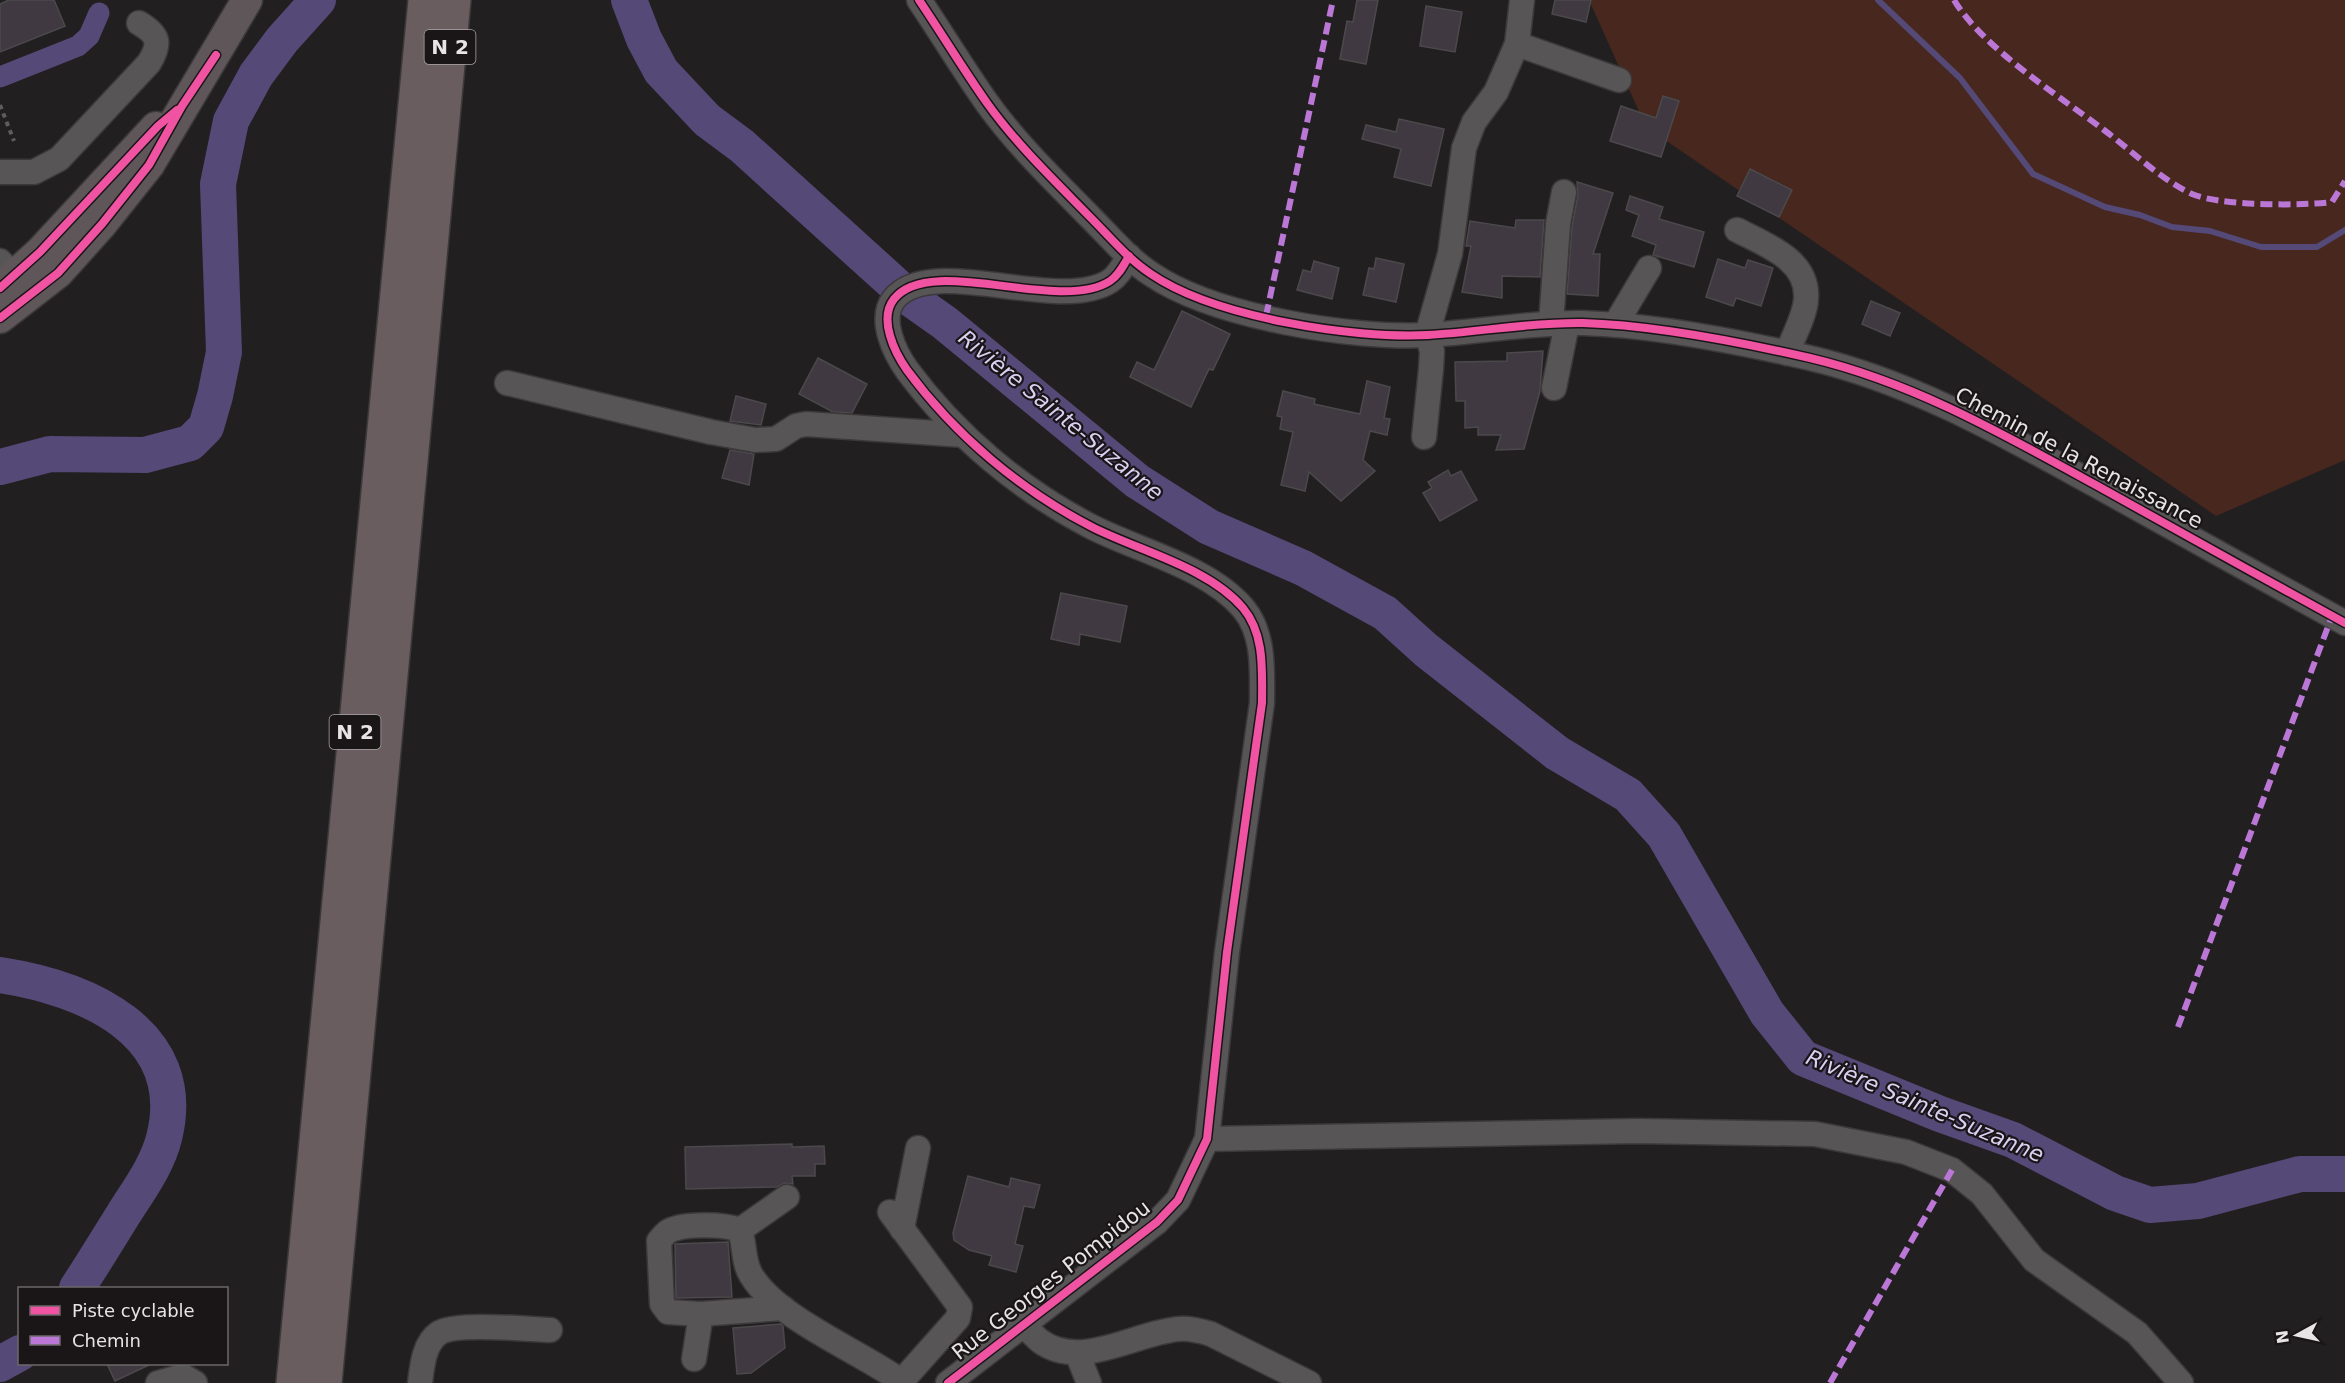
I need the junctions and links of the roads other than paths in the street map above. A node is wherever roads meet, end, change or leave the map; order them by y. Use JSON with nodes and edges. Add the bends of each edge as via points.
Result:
{"nodes":[{"id":1,"x":247,"y":0,"type":"edge"},
{"id":2,"x":425,"y":0,"type":"edge"},
{"id":3,"x":454,"y":0,"type":"edge"},
{"id":4,"x":919,"y":0,"type":"edge"},
{"id":5,"x":1522,"y":0,"type":"edge"},
{"id":6,"x":139,"y":22,"type":"dead end"},
{"id":7,"x":1517,"y":44,"type":"junction"},
{"id":8,"x":1619,"y":80,"type":"dead end"},
{"id":9,"x":431,"y":88,"type":"junction"},
{"id":10,"x":0,"y":172,"type":"edge"},
{"id":11,"x":1564,"y":192,"type":"dead end"},
{"id":12,"x":1737,"y":230,"type":"dead end"},
{"id":13,"x":1129,"y":256,"type":"junction"},
{"id":14,"x":1649,"y":268,"type":"dead end"},
{"id":15,"x":7,"y":289,"type":"edge"},
{"id":16,"x":1559,"y":324,"type":"junction"},
{"id":17,"x":1615,"y":325,"type":"junction"},
{"id":18,"x":1427,"y":335,"type":"junction"},
{"id":19,"x":1787,"y":353,"type":"junction"},
{"id":20,"x":507,"y":383,"type":"dead end"},
{"id":21,"x":1554,"y":388,"type":"dead end"},
{"id":22,"x":964,"y":435,"type":"junction"},
{"id":23,"x":1424,"y":437,"type":"dead end"},
{"id":24,"x":2345,"y":623,"type":"edge"},
{"id":25,"x":1207,"y":1139,"type":"junction"},
{"id":26,"x":918,"y":1148,"type":"dead end"},
{"id":27,"x":787,"y":1197,"type":"dead end"},
{"id":28,"x":740,"y":1230,"type":"junction"},
{"id":29,"x":783,"y":1308,"type":"junction"},
{"id":30,"x":700,"y":1314,"type":"junction"},
{"id":31,"x":1023,"y":1325,"type":"junction"},
{"id":32,"x":550,"y":1330,"type":"dead end"},
{"id":33,"x":1077,"y":1353,"type":"junction"},
{"id":34,"x":694,"y":1359,"type":"dead end"},
{"id":35,"x":903,"y":1382,"type":"edge"},
{"id":36,"x":158,"y":1383,"type":"edge"},
{"id":37,"x":195,"y":1383,"type":"edge"},
{"id":38,"x":293,"y":1383,"type":"edge"},
{"id":39,"x":324,"y":1383,"type":"edge"},
{"id":40,"x":420,"y":1383,"type":"edge"},
{"id":41,"x":948,"y":1383,"type":"edge"},
{"id":42,"x":1089,"y":1383,"type":"edge"},
{"id":43,"x":1309,"y":1383,"type":"edge"},
{"id":44,"x":2181,"y":1383,"type":"edge"}],
"edges":[{"from":1,"to":15,"type":"main road","via":[[182,106],[158,126]]},
{"from":2,"to":9,"type":"highway","number":"N 2"},
{"from":3,"to":9,"type":"highway","number":"N 2"},
{"from":4,"to":13,"type":"street","name":"Chemin de la Renaissance","via":[[988,104],[1024,148]]},
{"from":5,"to":7,"type":"street"},
{"from":6,"to":10,"type":"street","via":[[152,31],[157,49],[117,98],[47,167],[21,174]]},
{"from":7,"to":8,"type":"street"},
{"from":7,"to":18,"type":"street","via":[[1496,92],[1467,135],[1450,254]]},
{"from":9,"to":38,"type":"highway","number":"N 2"},
{"from":9,"to":39,"type":"highway","number":"N 2"},
{"from":11,"to":16,"type":"street","via":[[1558,224]]},
{"from":12,"to":19,"type":"street","via":[[1779,251],[1800,272],[1806,301]]},
{"from":13,"to":18,"type":"street","name":"Chemin de la Renaissance","via":[[1167,284],[1216,305],[1327,329]]},
{"from":13,"to":22,"type":"street","name":"Rue Georges Pompidou","via":[[1108,282],[1078,290],[926,283],[906,289],[893,300],[889,327],[898,358],[930,402]]},
{"from":14,"to":17,"type":"street"},
{"from":16,"to":17,"type":"street","name":"Chemin de la Renaissance"},
{"from":16,"to":18,"type":"street","name":"Chemin de la Renaissance"},
{"from":16,"to":21,"type":"street"},
{"from":17,"to":19,"type":"street","name":"Chemin de la Renaissance"},
{"from":18,"to":23,"type":"street","via":[[1432,351]]},
{"from":19,"to":24,"type":"street","name":"Chemin de la Renaissance","via":[[1867,374],[1986,425]]},
{"from":20,"to":22,"type":"street","via":[[755,440],[776,439],[795,426],[806,424]]},
{"from":22,"to":25,"type":"street","name":"Rue Georges Pompidou","via":[[1039,496],[1092,527],[1180,565],[1217,586],[1243,608],[1257,632],[1262,703],[1227,952]]},
{"from":25,"to":31,"type":"street","name":"Rue Georges Pompidou","via":[[1178,1200],[1157,1222]]},
{"from":25,"to":44,"type":"street","via":[[1638,1131],[1815,1134],[1906,1152],[1952,1170],[1982,1194],[2034,1260],[2137,1333]]},
{"from":26,"to":35,"type":"street","via":[[896,1220],[960,1307],[958,1318]]},
{"from":27,"to":28,"type":"street"},
{"from":28,"to":29,"type":"street","via":[[752,1278]]},
{"from":28,"to":30,"type":"street","via":[[727,1225],[678,1228],[659,1241],[662,1304],[668,1312]]},
{"from":29,"to":30,"type":"street"},
{"from":29,"to":35,"type":"street"},
{"from":30,"to":34,"type":"street"},
{"from":31,"to":33,"type":"street","via":[[1041,1342]]},
{"from":31,"to":41,"type":"street","name":"Rue Georges Pompidou"},
{"from":32,"to":40,"type":"street","via":[[456,1328],[440,1333],[427,1347]]},
{"from":33,"to":42,"type":"street"},
{"from":33,"to":43,"type":"street","via":[[1162,1332],[1197,1330]]},
{"from":36,"to":37,"type":"street","via":[[183,1376]]}]}
